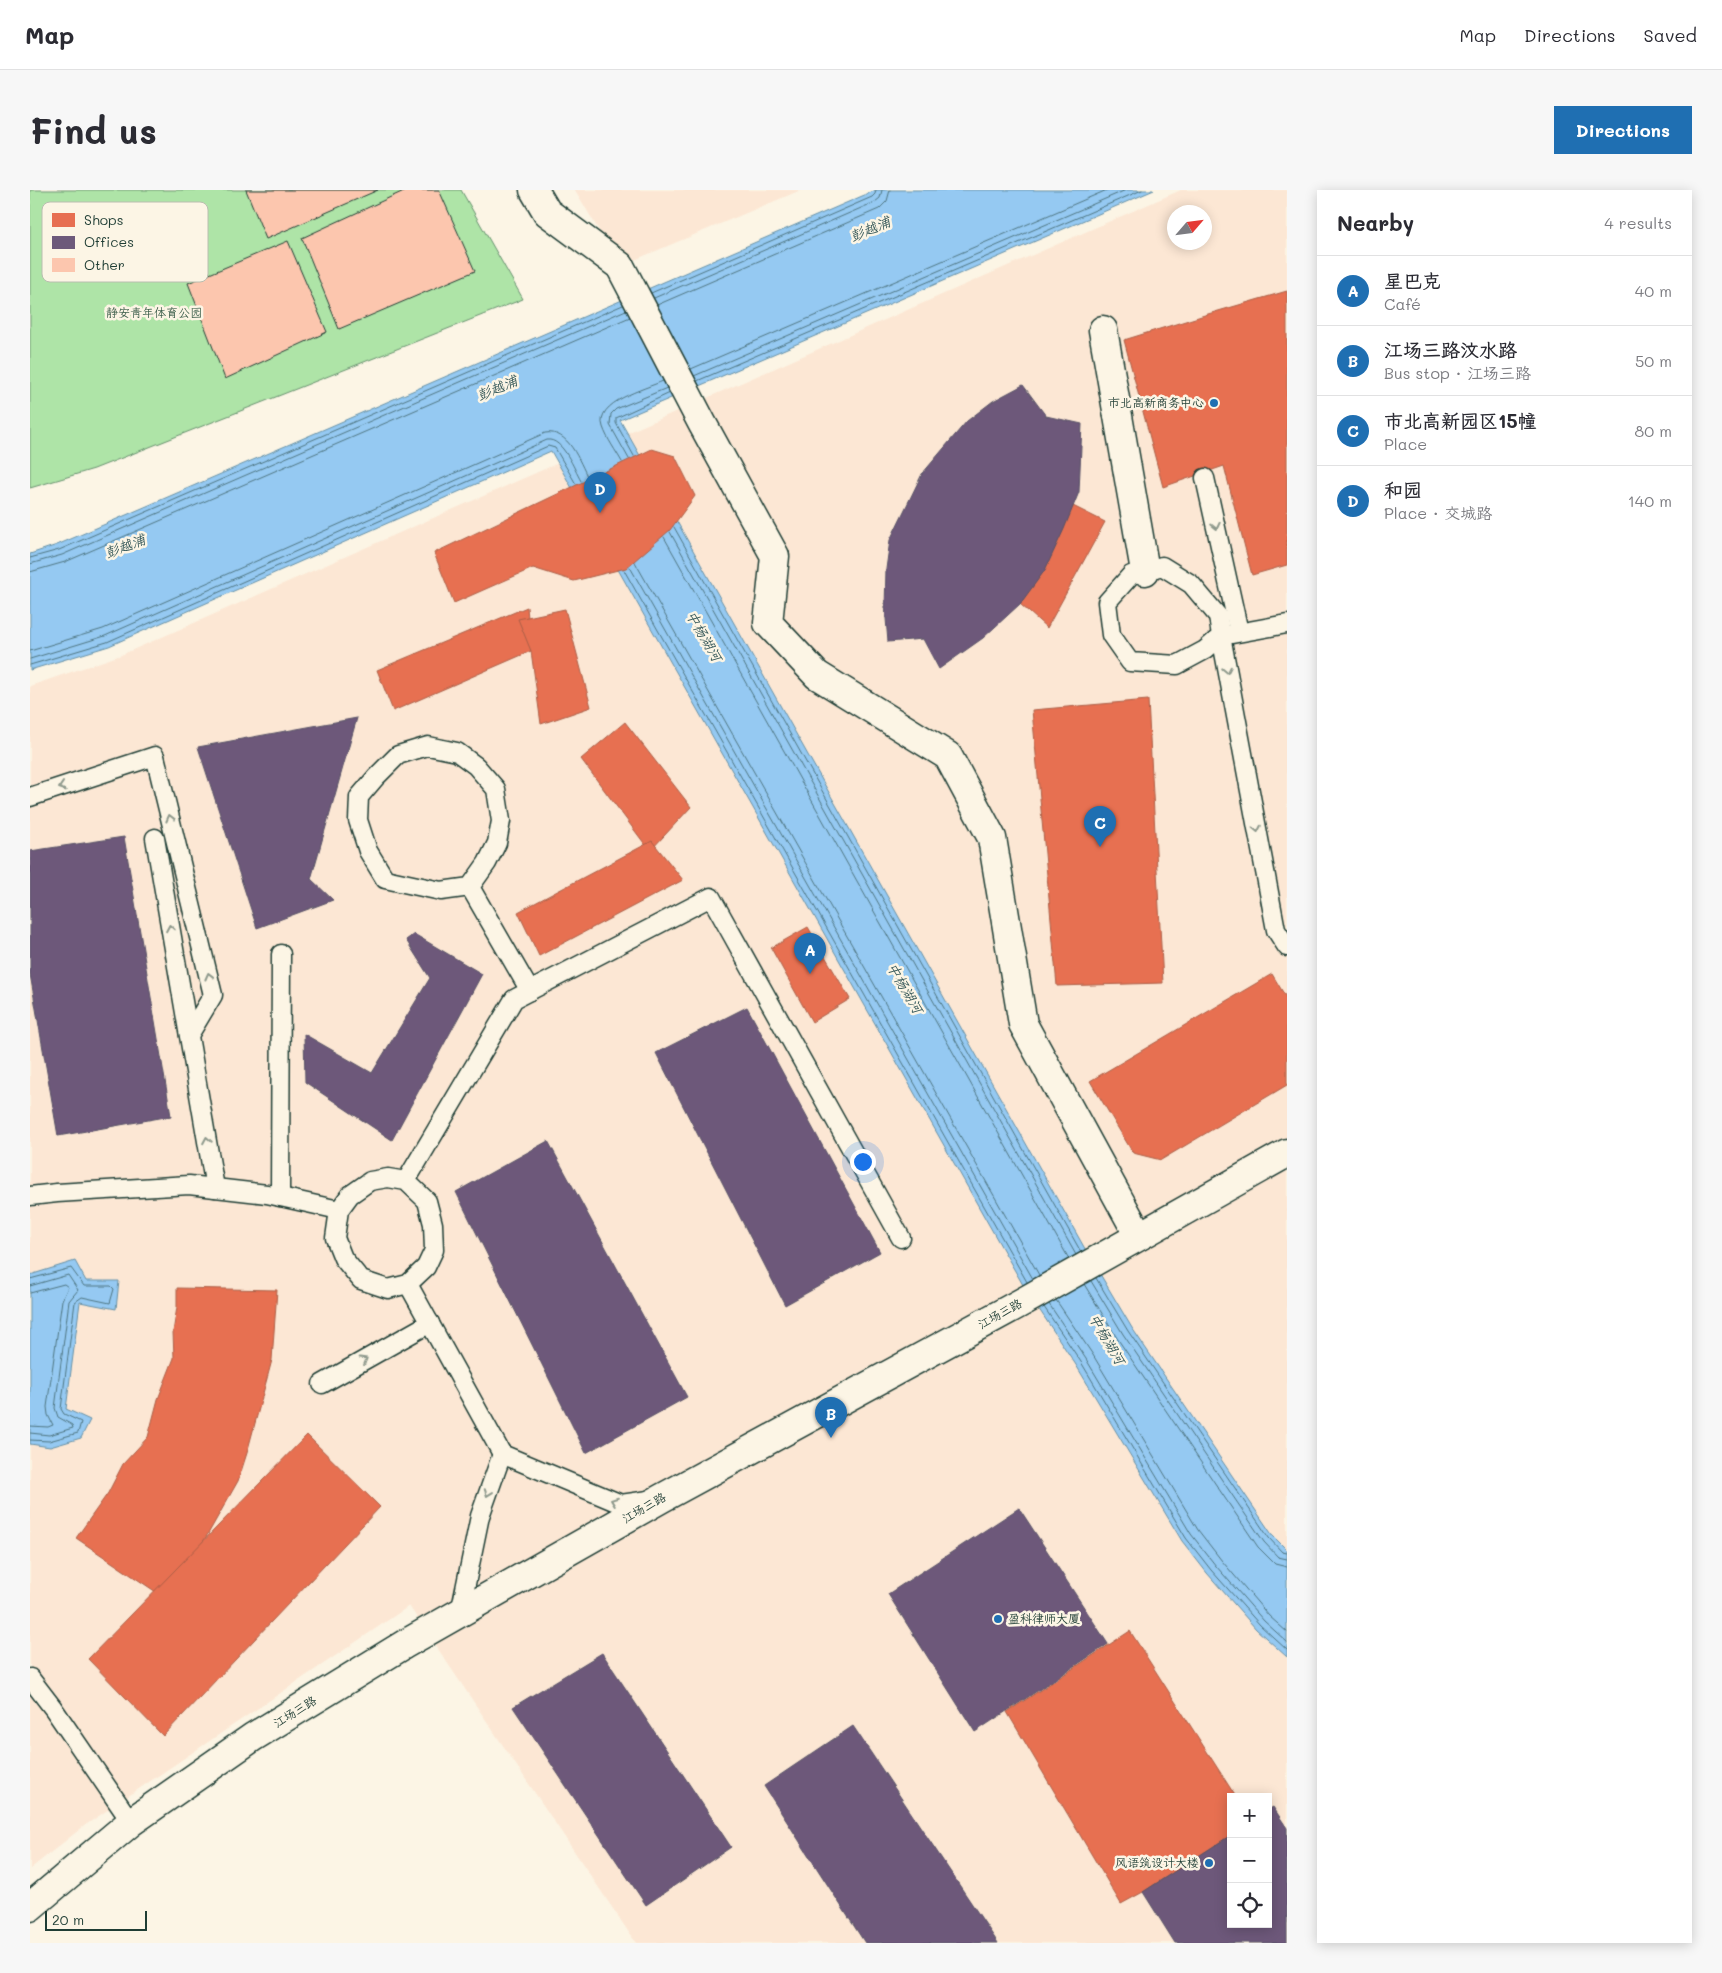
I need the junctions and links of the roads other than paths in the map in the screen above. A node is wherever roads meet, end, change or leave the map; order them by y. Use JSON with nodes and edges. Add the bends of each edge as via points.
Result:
{"nodes":[{"id":1,"x":540,"y":201,"type":"edge"},
{"id":2,"x":1103,"y":330,"type":"dead end"},
{"id":3,"x":1205,"y":478,"type":"dead end"},
{"id":4,"x":1145,"y":571,"type":"junction"},
{"id":5,"x":1287,"y":624,"type":"edge"},
{"id":6,"x":1240,"y":632,"type":"junction"},
{"id":7,"x":1221,"y":636,"type":"junction"},
{"id":8,"x":30,"y":797,"type":"edge"},
{"id":9,"x":155,"y":838,"type":"dead end"},
{"id":10,"x":470,"y":887,"type":"junction"},
{"id":11,"x":1287,"y":947,"type":"edge"},
{"id":12,"x":280,"y":954,"type":"dead end"},
{"id":13,"x":530,"y":991,"type":"junction"},
{"id":14,"x":189,"y":1035,"type":"junction"},
{"id":15,"x":1287,"y":1153,"type":"edge"},
{"id":16,"x":406,"y":1181,"type":"junction"},
{"id":17,"x":215,"y":1188,"type":"junction"},
{"id":18,"x":30,"y":1196,"type":"edge"},
{"id":19,"x":280,"y":1197,"type":"junction"},
{"id":20,"x":339,"y":1210,"type":"junction"},
{"id":21,"x":1139,"y":1236,"type":"junction"},
{"id":22,"x":901,"y":1238,"type":"dead end"},
{"id":23,"x":408,"y":1284,"type":"junction"},
{"id":24,"x":430,"y":1323,"type":"junction"},
{"id":25,"x":322,"y":1384,"type":"dead end"},
{"id":26,"x":502,"y":1454,"type":"junction"},
{"id":27,"x":662,"y":1498,"type":"junction"},
{"id":28,"x":460,"y":1613,"type":"junction"},
{"id":29,"x":30,"y":1678,"type":"edge"},
{"id":30,"x":132,"y":1822,"type":"junction"},
{"id":31,"x":30,"y":1907,"type":"edge"}],
"edges":[{"from":1,"to":21,"type":"street","via":[[620,266],[774,556],[768,623],[817,675],[948,756],[992,838],[1023,1024]]},
{"from":2,"to":4,"type":"street"},
{"from":3,"to":6,"type":"lane","one_way":true},
{"from":4,"to":7,"type":"lane","via":[[1162,566],[1191,584],[1218,616]]},
{"from":4,"to":7,"type":"lane","via":[[1130,575],[1107,602],[1110,635],[1130,662],[1178,665],[1205,650]]},
{"from":5,"to":6,"type":"lane"},
{"from":6,"to":7,"type":"lane"},
{"from":7,"to":11,"type":"lane","one_way":true,"via":[[1276,930]]},
{"from":14,"to":8,"type":"lane","one_way":true,"via":[[213,995],[155,756]]},
{"from":14,"to":9,"type":"lane","one_way":true},
{"from":10,"to":10,"type":"lane","via":[[498,843],[501,821],[496,789],[476,766],[457,752],[428,746],[398,755],[359,797],[358,820],[368,851],[386,879],[441,891]]},
{"from":10,"to":13,"type":"lane"},
{"from":12,"to":19,"type":"lane"},
{"from":13,"to":16,"type":"lane","via":[[514,999]]},
{"from":13,"to":22,"type":"lane","via":[[711,897]]},
{"from":17,"to":14,"type":"lane","one_way":true},
{"from":15,"to":21,"type":"street","name":"江场三路"},
{"from":16,"to":20,"type":"lane","via":[[388,1178],[370,1181],[350,1196]]},
{"from":16,"to":23,"type":"lane","via":[[427,1201],[433,1224],[434,1250],[426,1267]]},
{"from":17,"to":18,"type":"lane","via":[[189,1185]]},
{"from":17,"to":19,"type":"lane"},
{"from":19,"to":20,"type":"lane"},
{"from":20,"to":23,"type":"lane","via":[[335,1238],[343,1258],[361,1280],[388,1289]]},
{"from":21,"to":27,"type":"street","name":"江场三路"},
{"from":23,"to":24,"type":"lane"},
{"from":25,"to":24,"type":"lane","one_way":true},
{"from":24,"to":26,"type":"lane"},
{"from":27,"to":26,"type":"lane","one_way":true,"via":[[621,1504]]},
{"from":26,"to":28,"type":"lane","one_way":true,"via":[[480,1516]]},
{"from":27,"to":28,"type":"street","name":"江场三路"},
{"from":28,"to":30,"type":"street","name":"江场三路","via":[[253,1738]]},
{"from":29,"to":30,"type":"lane"},
{"from":30,"to":31,"type":"street","name":"江场三路"}]}
